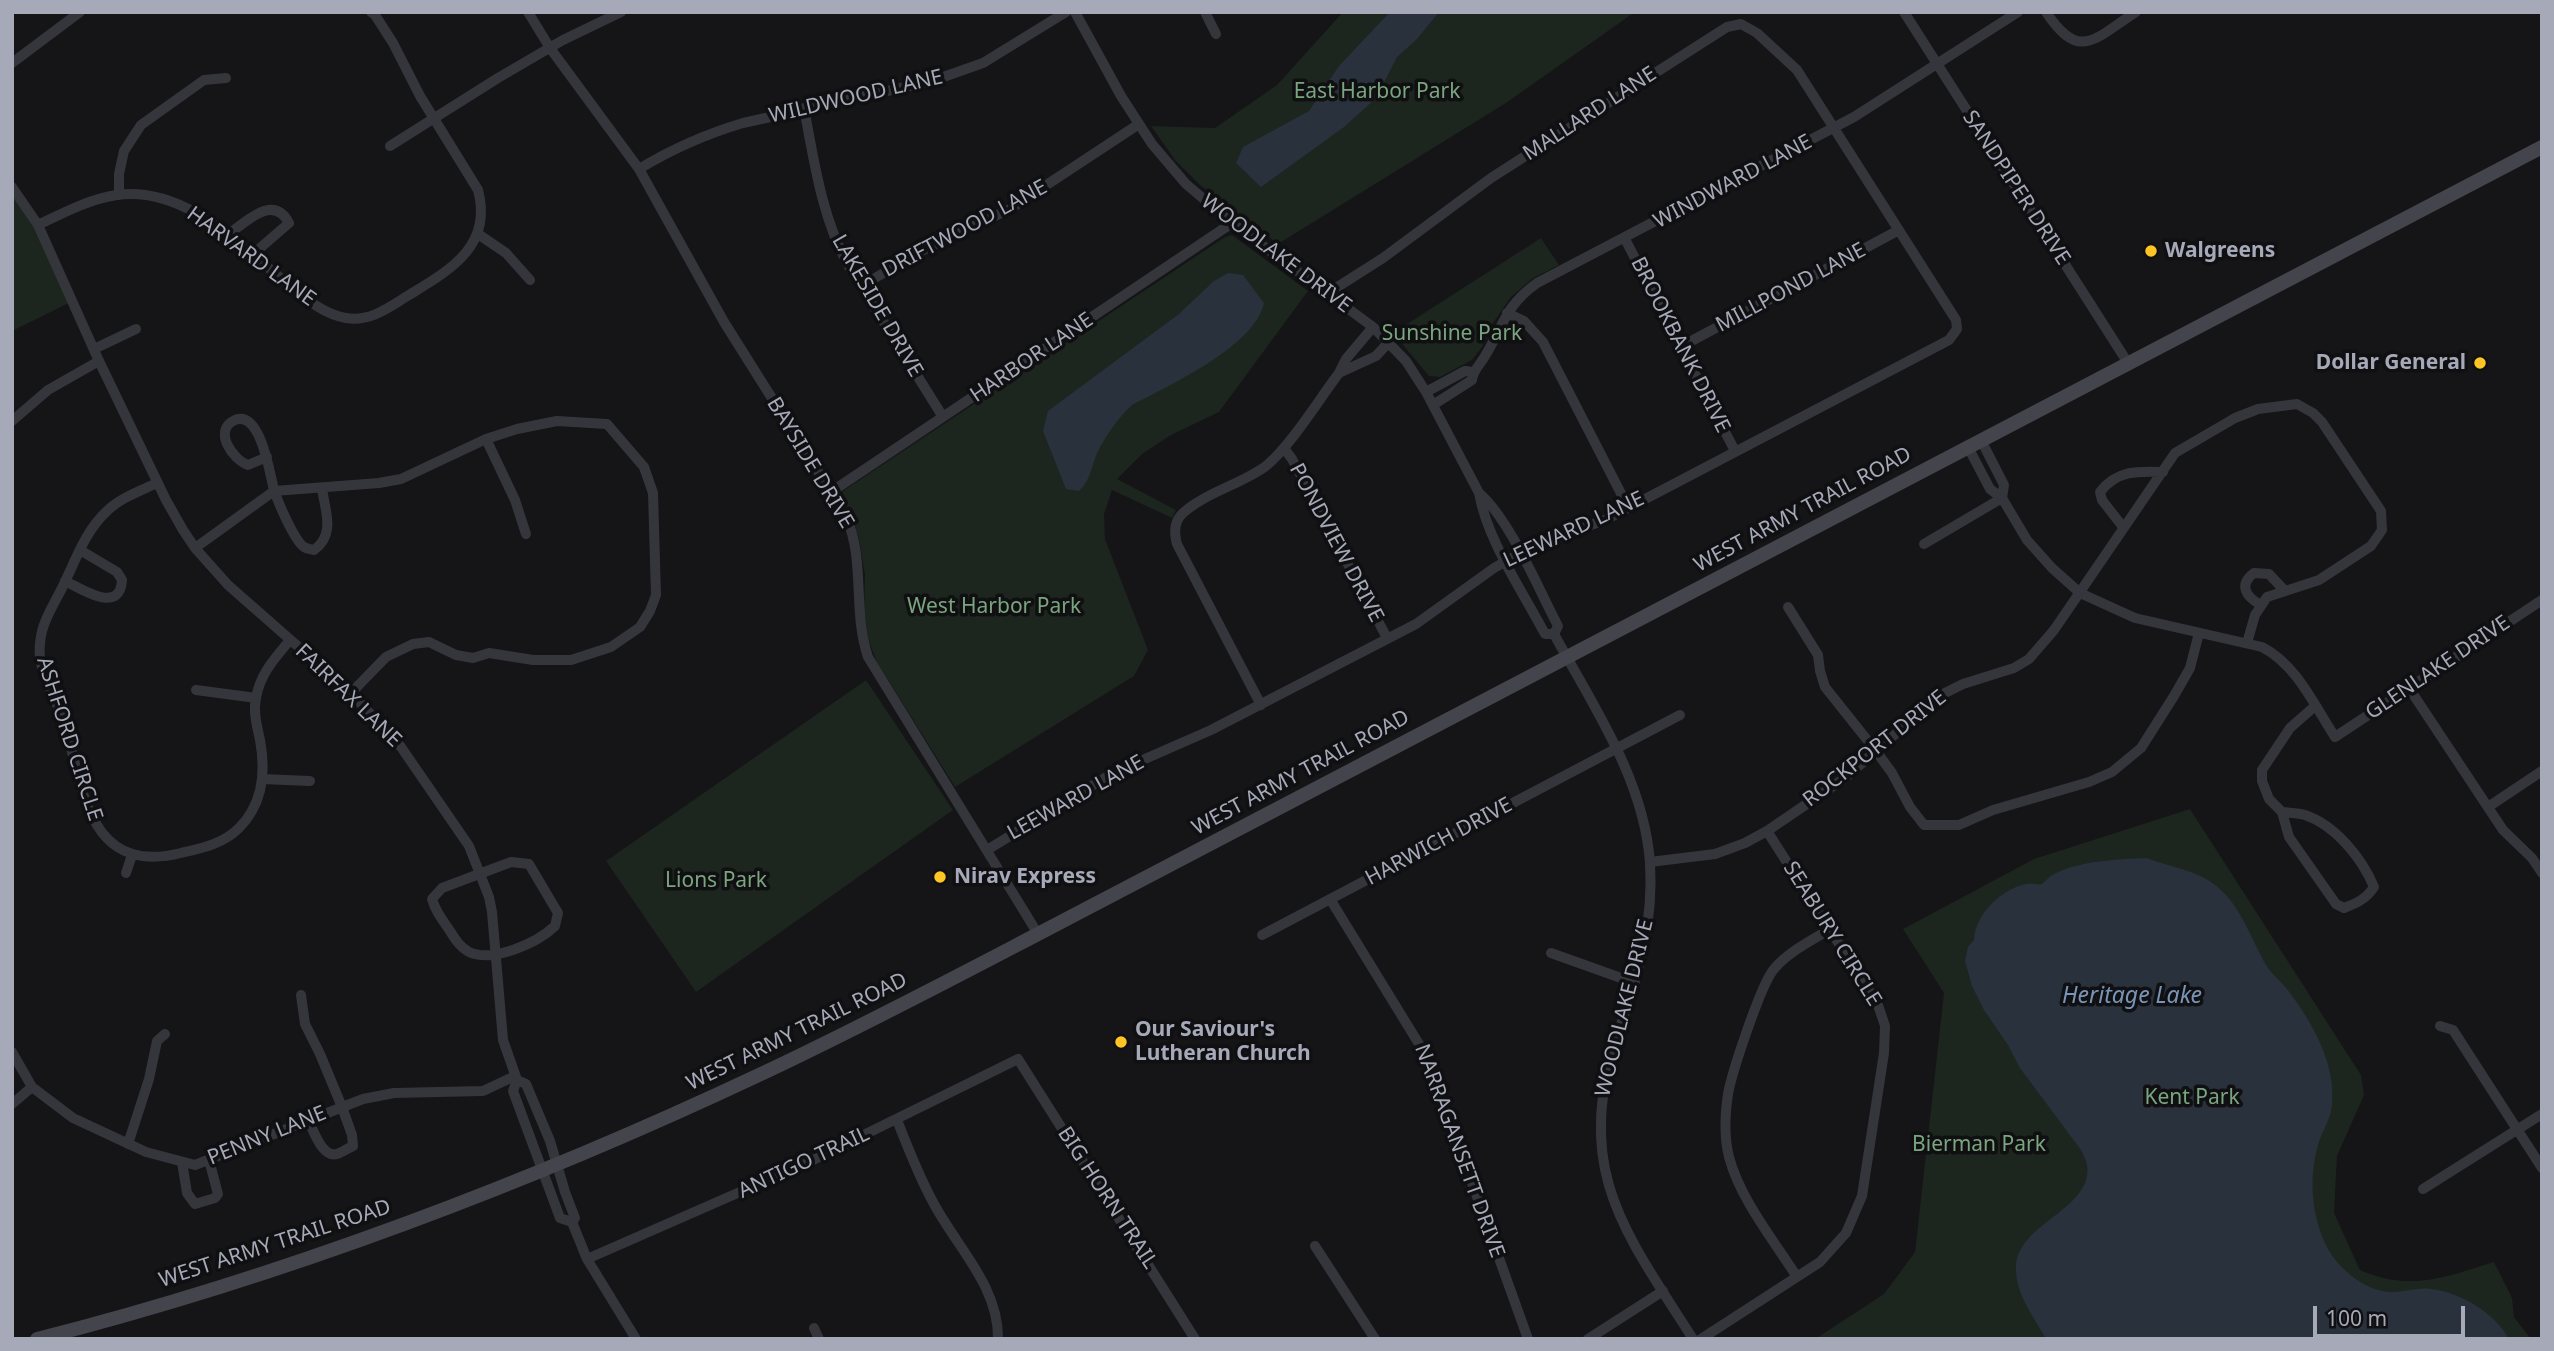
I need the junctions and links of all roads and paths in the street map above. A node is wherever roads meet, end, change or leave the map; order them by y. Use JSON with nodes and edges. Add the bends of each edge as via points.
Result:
{"nodes":[{"id":1,"x":80,"y":12,"type":"edge"},
{"id":2,"x":371,"y":12,"type":"edge"},
{"id":3,"x":528,"y":12,"type":"edge"},
{"id":4,"x":621,"y":12,"type":"edge"},
{"id":5,"x":1066,"y":12,"type":"edge"},
{"id":6,"x":1075,"y":12,"type":"edge"},
{"id":7,"x":1205,"y":12,"type":"edge"},
{"id":8,"x":1904,"y":12,"type":"edge"},
{"id":9,"x":2018,"y":12,"type":"edge"},
{"id":10,"x":2046,"y":12,"type":"edge"},
{"id":11,"x":2136,"y":12,"type":"edge"},
{"id":12,"x":1216,"y":34,"type":"dead end"},
{"id":13,"x":550,"y":48,"type":"junction"},
{"id":14,"x":12,"y":63,"type":"edge"},
{"id":15,"x":1937,"y":64,"type":"junction"},
{"id":16,"x":226,"y":78,"type":"dead end"},
{"id":17,"x":804,"y":108,"type":"junction"},
{"id":18,"x":434,"y":118,"type":"junction"},
{"id":19,"x":1139,"y":124,"type":"junction"},
{"id":20,"x":1833,"y":128,"type":"junction"},
{"id":21,"x":390,"y":146,"type":"dead end"},
{"id":22,"x":2542,"y":147,"type":"edge"},
{"id":23,"x":639,"y":169,"type":"junction"},
{"id":24,"x":12,"y":187,"type":"edge"},
{"id":25,"x":119,"y":195,"type":"junction"},
{"id":26,"x":1232,"y":222,"type":"junction"},
{"id":27,"x":38,"y":225,"type":"junction"},
{"id":28,"x":1899,"y":230,"type":"junction"},
{"id":29,"x":478,"y":234,"type":"junction"},
{"id":30,"x":227,"y":235,"type":"junction"},
{"id":31,"x":1625,"y":239,"type":"junction"},
{"id":32,"x":252,"y":255,"type":"junction"},
{"id":33,"x":530,"y":280,"type":"dead end"},
{"id":34,"x":861,"y":286,"type":"junction"},
{"id":35,"x":1328,"y":293,"type":"junction"},
{"id":36,"x":1507,"y":313,"type":"junction"},
{"id":37,"x":1373,"y":327,"type":"junction"},
{"id":38,"x":136,"y":329,"type":"dead end"},
{"id":39,"x":1389,"y":342,"type":"junction"},
{"id":40,"x":1682,"y":346,"type":"junction"},
{"id":41,"x":94,"y":349,"type":"junction"},
{"id":42,"x":99,"y":362,"type":"junction"},
{"id":43,"x":2129,"y":363,"type":"junction"},
{"id":44,"x":1473,"y":372,"type":"junction"},
{"id":45,"x":1339,"y":373,"type":"junction"},
{"id":46,"x":1426,"y":392,"type":"junction"},
{"id":47,"x":1433,"y":405,"type":"junction"},
{"id":48,"x":943,"y":417,"type":"junction"},
{"id":49,"x":12,"y":421,"type":"edge"},
{"id":50,"x":486,"y":439,"type":"junction"},
{"id":51,"x":1975,"y":444,"type":"junction"},
{"id":52,"x":1283,"y":448,"type":"junction"},
{"id":53,"x":1735,"y":451,"type":"junction"},
{"id":54,"x":267,"y":457,"type":"junction"},
{"id":55,"x":2163,"y":472,"type":"junction"},
{"id":56,"x":157,"y":483,"type":"junction"},
{"id":57,"x":322,"y":488,"type":"junction"},
{"id":58,"x":274,"y":491,"type":"junction"},
{"id":59,"x":831,"y":492,"type":"junction"},
{"id":60,"x":1479,"y":493,"type":"junction"},
{"id":61,"x":2002,"y":498,"type":"junction"},
{"id":62,"x":1628,"y":508,"type":"junction"},
{"id":63,"x":2123,"y":527,"type":"junction"},
{"id":64,"x":526,"y":534,"type":"dead end"},
{"id":65,"x":1924,"y":544,"type":"dead end"},
{"id":66,"x":195,"y":548,"type":"junction"},
{"id":67,"x":80,"y":550,"type":"junction"},
{"id":68,"x":1520,"y":554,"type":"junction"},
{"id":69,"x":1506,"y":561,"type":"junction"},
{"id":70,"x":65,"y":581,"type":"junction"},
{"id":71,"x":2284,"y":590,"type":"junction"},
{"id":72,"x":2080,"y":593,"type":"junction"},
{"id":73,"x":2542,"y":600,"type":"edge"},
{"id":74,"x":2261,"y":604,"type":"junction"},
{"id":75,"x":1788,"y":607,"type":"dead end"},
{"id":76,"x":2199,"y":633,"type":"junction"},
{"id":77,"x":1554,"y":634,"type":"junction"},
{"id":78,"x":1387,"y":638,"type":"junction"},
{"id":79,"x":290,"y":640,"type":"junction"},
{"id":80,"x":2247,"y":643,"type":"junction"},
{"id":81,"x":1566,"y":657,"type":"junction"},
{"id":82,"x":2409,"y":688,"type":"junction"},
{"id":83,"x":195,"y":690,"type":"dead end"},
{"id":84,"x":351,"y":693,"type":"junction"},
{"id":85,"x":256,"y":698,"type":"junction"},
{"id":86,"x":1261,"y":705,"type":"junction"},
{"id":87,"x":2315,"y":706,"type":"junction"},
{"id":88,"x":1680,"y":715,"type":"dead end"},
{"id":89,"x":1616,"y":749,"type":"junction"},
{"id":90,"x":1877,"y":751,"type":"junction"},
{"id":91,"x":2542,"y":771,"type":"edge"},
{"id":92,"x":262,"y":779,"type":"junction"},
{"id":93,"x":310,"y":781,"type":"dead end"},
{"id":94,"x":2488,"y":807,"type":"junction"},
{"id":95,"x":2282,"y":812,"type":"junction"},
{"id":96,"x":1767,"y":831,"type":"junction"},
{"id":97,"x":987,"y":850,"type":"junction"},
{"id":98,"x":132,"y":855,"type":"junction"},
{"id":99,"x":1650,"y":862,"type":"junction"},
{"id":100,"x":126,"y":873,"type":"dead end"},
{"id":101,"x":2542,"y":873,"type":"edge"},
{"id":102,"x":481,"y":875,"type":"junction"},
{"id":103,"x":1330,"y":899,"type":"junction"},
{"id":104,"x":1830,"y":929,"type":"junction"},
{"id":105,"x":1038,"y":934,"type":"junction"},
{"id":106,"x":1262,"y":935,"type":"dead end"},
{"id":107,"x":1551,"y":953,"type":"dead end"},
{"id":108,"x":496,"y":954,"type":"junction"},
{"id":109,"x":1635,"y":982,"type":"junction"},
{"id":110,"x":301,"y":995,"type":"dead end"},
{"id":111,"x":2440,"y":1026,"type":"dead end"},
{"id":112,"x":166,"y":1034,"type":"dead end"},
{"id":113,"x":12,"y":1052,"type":"edge"},
{"id":114,"x":1018,"y":1059,"type":"joint"},
{"id":115,"x":516,"y":1078,"type":"junction"},
{"id":116,"x":33,"y":1087,"type":"junction"},
{"id":117,"x":12,"y":1104,"type":"edge"},
{"id":118,"x":342,"y":1107,"type":"junction"},
{"id":119,"x":2542,"y":1114,"type":"edge"},
{"id":120,"x":308,"y":1120,"type":"junction"},
{"id":121,"x":897,"y":1120,"type":"junction"},
{"id":122,"x":2517,"y":1130,"type":"junction"},
{"id":123,"x":128,"y":1144,"type":"junction"},
{"id":124,"x":209,"y":1160,"type":"junction"},
{"id":125,"x":182,"y":1162,"type":"junction"},
{"id":126,"x":549,"y":1166,"type":"junction"},
{"id":127,"x":2542,"y":1168,"type":"edge"},
{"id":128,"x":2423,"y":1189,"type":"dead end"},
{"id":129,"x":1315,"y":1246,"type":"dead end"},
{"id":130,"x":587,"y":1259,"type":"junction"},
{"id":131,"x":1797,"y":1277,"type":"junction"},
{"id":132,"x":1663,"y":1291,"type":"junction"},
{"id":133,"x":814,"y":1328,"type":"dead end"},
{"id":134,"x":70,"y":1335,"type":"edge"},
{"id":135,"x":37,"y":1339,"type":"edge"},
{"id":136,"x":636,"y":1339,"type":"edge"},
{"id":137,"x":819,"y":1339,"type":"edge"},
{"id":138,"x":998,"y":1339,"type":"edge"},
{"id":139,"x":1195,"y":1339,"type":"edge"},
{"id":140,"x":1375,"y":1339,"type":"edge"},
{"id":141,"x":1528,"y":1339,"type":"edge"},
{"id":142,"x":1588,"y":1339,"type":"edge"},
{"id":143,"x":1693,"y":1339,"type":"edge"},
{"id":144,"x":1701,"y":1339,"type":"edge"}],
"edges":[{"from":1,"to":14,"type":"street"},
{"from":2,"to":18,"type":"street"},
{"from":3,"to":13,"type":"street","name":"BAYSIDE DRIVE"},
{"from":4,"to":13,"type":"street"},
{"from":5,"to":17,"type":"street","name":"WILDWOOD LANE","via":[[1016,45],[962,72]]},
{"from":6,"to":19,"type":"street","name":"WOODLAKE DRIVE"},
{"from":7,"to":12,"type":"street"},
{"from":8,"to":15,"type":"street","name":"SANDPIPER DRIVE"},
{"from":9,"to":15,"type":"street","name":"WINDWARD LANE"},
{"from":10,"to":11,"type":"street","via":[[2065,37],[2079,42]]},
{"from":13,"to":18,"type":"street"},
{"from":13,"to":23,"type":"street","name":"BAYSIDE DRIVE"},
{"from":15,"to":20,"type":"street","name":"WINDWARD LANE"},
{"from":15,"to":43,"type":"street","name":"SANDPIPER DRIVE"},
{"from":16,"to":25,"type":"street","via":[[204,80],[141,125],[124,151]]},
{"from":17,"to":23,"type":"street","name":"WILDWOOD LANE","via":[[715,131]]},
{"from":17,"to":34,"type":"street","name":"LAKESIDE DRIVE","via":[[831,226]]},
{"from":18,"to":21,"type":"street"},
{"from":18,"to":29,"type":"street","via":[[478,190]]},
{"from":19,"to":26,"type":"street","name":"WOODLAKE DRIVE","via":[[1186,184]]},
{"from":19,"to":34,"type":"street","name":"DRIFTWOOD LANE","via":[[1010,209]]},
{"from":20,"to":28,"type":"street","name":"LEEWARD LANE"},
{"from":20,"to":31,"type":"street","name":"WINDWARD LANE"},
{"from":20,"to":35,"type":"street","name":"MALLARD LANE","via":[[1790,62],[1741,24],[1727,27],[1491,177]]},
{"from":22,"to":43,"type":"main road","name":"WEST ARMY TRAIL ROAD"},
{"from":23,"to":59,"type":"street","name":"BAYSIDE DRIVE","via":[[724,322]]},
{"from":24,"to":27,"type":"street","name":"FAIRFAX LANE"},
{"from":25,"to":27,"type":"street","name":"HARVARD LANE","via":[[91,201]]},
{"from":25,"to":30,"type":"street","name":"HARVARD LANE","via":[[144,195],[185,206]]},
{"from":26,"to":35,"type":"street","name":"WOODLAKE DRIVE"},
{"from":26,"to":48,"type":"street","name":"HARBOR LANE"},
{"from":27,"to":41,"type":"street","name":"FAIRFAX LANE"},
{"from":28,"to":40,"type":"street","name":"MILLPOND LANE"},
{"from":28,"to":53,"type":"street","name":"LEEWARD LANE","via":[[1956,320],[1954,336]]},
{"from":29,"to":32,"type":"street","name":"HARVARD LANE","via":[[456,265],[373,317],[346,318],[322,309]]},
{"from":29,"to":33,"type":"street","via":[[506,253]]},
{"from":30,"to":32,"type":"street","name":"HARVARD LANE"},
{"from":30,"to":32,"type":"street","via":[[265,210],[275,208],[283,213],[289,223]]},
{"from":31,"to":36,"type":"street","name":"WINDWARD LANE","via":[[1537,283]]},
{"from":31,"to":40,"type":"street","name":"BROOKBANK DRIVE"},
{"from":34,"to":48,"type":"street","name":"LAKESIDE DRIVE"},
{"from":35,"to":37,"type":"street","name":"WOODLAKE DRIVE"},
{"from":36,"to":44,"type":"street","name":"WINDWARD LANE"},
{"from":36,"to":62,"type":"street","via":[[1524,321],[1543,342]]},
{"from":37,"to":39,"type":"street","name":"WOODLAKE DRIVE"},
{"from":37,"to":45,"type":"street"},
{"from":38,"to":41,"type":"street"},
{"from":39,"to":45,"type":"street","via":[[1376,356]]},
{"from":39,"to":46,"type":"street","name":"WOODLAKE DRIVE"},
{"from":40,"to":53,"type":"street","name":"BROOKBANK DRIVE"},
{"from":41,"to":42,"type":"street","name":"FAIRFAX LANE"},
{"from":42,"to":49,"type":"street","via":[[48,390]]},
{"from":42,"to":56,"type":"street","name":"FAIRFAX LANE"},
{"from":43,"to":51,"type":"main road","name":"WEST ARMY TRAIL ROAD"},
{"from":44,"to":46,"type":"street","via":[[1465,371]]},
{"from":44,"to":47,"type":"street","name":"WINDWARD LANE","via":[[1472,380]]},
{"from":45,"to":52,"type":"street"},
{"from":46,"to":47,"type":"street","name":"WOODLAKE DRIVE"},
{"from":47,"to":60,"type":"street","name":"WOODLAKE DRIVE"},
{"from":48,"to":59,"type":"street","name":"HARBOR LANE"},
{"from":50,"to":57,"type":"street","via":[[401,479]]},
{"from":50,"to":64,"type":"street"},
{"from":50,"to":84,"type":"street","via":[[557,421],[607,424],[640,461],[651,483],[657,575],[650,611],[624,640],[571,660],[489,653],[473,658],[429,642],[413,644],[386,657]]},
{"from":51,"to":61,"type":"street","via":[[1990,489]]},
{"from":51,"to":81,"type":"main road","name":"WEST ARMY TRAIL ROAD"},
{"from":52,"to":78,"type":"street","name":"PONDVIEW DRIVE"},
{"from":52,"to":86,"type":"street","via":[[1256,472],[1190,508],[1177,519],[1175,528],[1177,544]]},
{"from":53,"to":62,"type":"street","name":"LEEWARD LANE"},
{"from":54,"to":54,"type":"street","via":[[248,465],[239,462],[226,443],[227,426],[243,419],[251,424]]},
{"from":54,"to":58,"type":"street"},
{"from":55,"to":63,"type":"street","name":"ROCKPORT DRIVE"},
{"from":55,"to":63,"type":"street","via":[[2130,471],[2100,492]]},
{"from":55,"to":71,"type":"street","name":"ROCKPORT DRIVE","via":[[2175,453],[2235,418],[2280,405],[2297,404],[2313,413],[2381,510],[2382,530],[2371,546],[2319,580]]},
{"from":56,"to":66,"type":"street","name":"FAIRFAX LANE"},
{"from":56,"to":67,"type":"street","name":"ASHFORD CIRCLE","via":[[107,511]]},
{"from":57,"to":58,"type":"street"},
{"from":57,"to":58,"type":"street","via":[[328,534],[314,550],[299,541]]},
{"from":58,"to":66,"type":"street"},
{"from":59,"to":97,"type":"street","name":"BAYSIDE DRIVE","via":[[856,545],[859,622],[868,657]]},
{"from":60,"to":68,"type":"street","name":"WOODLAKE DRIVE","via":[[1490,502]]},
{"from":60,"to":69,"type":"street","name":"WOODLAKE DRIVE"},
{"from":61,"to":65,"type":"street"},
{"from":61,"to":72,"type":"street","via":[[2035,549]]},
{"from":62,"to":68,"type":"street","name":"LEEWARD LANE"},
{"from":63,"to":72,"type":"street","name":"ROCKPORT DRIVE"},
{"from":66,"to":79,"type":"street","name":"FAIRFAX LANE","via":[[228,585]]},
{"from":67,"to":70,"type":"street","name":"ASHFORD CIRCLE"},
{"from":67,"to":70,"type":"street","via":[[117,572],[122,580],[119,592],[104,599]]},
{"from":68,"to":69,"type":"street","name":"LEEWARD LANE"},
{"from":68,"to":77,"type":"street","name":"WOODLAKE DRIVE","via":[[1558,626]]},
{"from":69,"to":77,"type":"street","name":"WOODLAKE DRIVE","via":[[1545,634]]},
{"from":69,"to":78,"type":"street","name":"LEEWARD LANE","via":[[1416,624]]},
{"from":70,"to":98,"type":"street","name":"ASHFORD CIRCLE","via":[[42,631],[43,671],[65,724],[92,821],[106,838]]},
{"from":71,"to":74,"type":"street","name":"ROCKPORT DRIVE"},
{"from":71,"to":74,"type":"street","via":[[2269,574],[2254,573],[2244,590]]},
{"from":72,"to":76,"type":"street","via":[[2135,618]]},
{"from":72,"to":90,"type":"street","name":"ROCKPORT DRIVE","via":[[2029,659],[1946,692]]},
{"from":73,"to":82,"type":"street","name":"GLENLAKE DRIVE"},
{"from":74,"to":80,"type":"street"},
{"from":75,"to":90,"type":"street","via":[[1818,655],[1825,687]]},
{"from":76,"to":80,"type":"street"},
{"from":76,"to":90,"type":"street","via":[[2190,668],[2141,748],[2093,781],[1993,810],[1959,825],[1924,825]]},
{"from":77,"to":81,"type":"street","name":"WOODLAKE DRIVE"},
{"from":78,"to":86,"type":"street","name":"LEEWARD LANE"},
{"from":79,"to":84,"type":"street","name":"FAIRFAX LANE"},
{"from":79,"to":85,"type":"street","via":[[266,669]]},
{"from":80,"to":87,"type":"street","via":[[2285,663]]},
{"from":81,"to":89,"type":"street","name":"WOODLAKE DRIVE"},
{"from":81,"to":105,"type":"main road","name":"WEST ARMY TRAIL ROAD"},
{"from":82,"to":87,"type":"street","name":"GLENLAKE DRIVE","via":[[2335,737]]},
{"from":82,"to":94,"type":"street"},
{"from":83,"to":85,"type":"street"},
{"from":84,"to":102,"type":"street","name":"FAIRFAX LANE","via":[[414,763],[459,829]]},
{"from":85,"to":92,"type":"street"},
{"from":86,"to":97,"type":"street","name":"LEEWARD LANE","via":[[1113,773]]},
{"from":87,"to":95,"type":"street","via":[[2290,728],[2262,771],[2266,793]]},
{"from":88,"to":89,"type":"street","name":"HARWICH DRIVE"},
{"from":89,"to":99,"type":"street","name":"WOODLAKE DRIVE","via":[[1640,806]]},
{"from":89,"to":103,"type":"street","name":"HARWICH DRIVE"},
{"from":90,"to":96,"type":"street","name":"ROCKPORT DRIVE"},
{"from":91,"to":94,"type":"street"},
{"from":92,"to":93,"type":"street"},
{"from":92,"to":98,"type":"street","via":[[255,805],[224,840],[162,857]]},
{"from":94,"to":101,"type":"street"},
{"from":95,"to":95,"type":"street","via":[[2306,815],[2343,840],[2374,887],[2359,902],[2344,908],[2336,904],[2289,838]]},
{"from":96,"to":99,"type":"street","name":"ROCKPORT DRIVE","via":[[1715,854]]},
{"from":96,"to":104,"type":"street","name":"SEABURY CIRCLE"},
{"from":97,"to":105,"type":"street","name":"BAYSIDE DRIVE"},
{"from":98,"to":100,"type":"street"},
{"from":99,"to":109,"type":"street","name":"WOODLAKE DRIVE","via":[[1649,917]]},
{"from":102,"to":108,"type":"street","name":"FAIRFAX LANE","via":[[492,912]]},
{"from":102,"to":108,"type":"street","via":[[442,888],[432,899],[460,945],[472,953]]},
{"from":102,"to":108,"type":"street","via":[[510,862],[529,864],[558,913],[555,926],[526,947]]},
{"from":103,"to":106,"type":"street","name":"HARWICH DRIVE"},
{"from":103,"to":141,"type":"street","name":"NARRAGANSETT DRIVE","via":[[1427,1057]]},
{"from":104,"to":131,"type":"street","name":"SEABURY CIRCLE","via":[[1878,1004],[1885,1026],[1884,1046],[1862,1196],[1833,1250]]},
{"from":104,"to":131,"type":"street","via":[[1784,959],[1770,974],[1728,1092],[1729,1157],[1739,1184]]},
{"from":105,"to":126,"type":"main road","name":"WEST ARMY TRAIL ROAD","via":[[761,1074]]},
{"from":107,"to":109,"type":"street"},
{"from":108,"to":115,"type":"street","name":"FAIRFAX LANE","via":[[503,1040]]},
{"from":109,"to":132,"type":"street","name":"WOODLAKE DRIVE","via":[[1606,1073],[1601,1139],[1615,1206]]},
{"from":110,"to":118,"type":"street","via":[[305,1024]]},
{"from":111,"to":122,"type":"street","via":[[2453,1030]]},
{"from":112,"to":123,"type":"street","via":[[157,1041]]},
{"from":113,"to":116,"type":"street","name":"PENNY LANE"},
{"from":114,"to":121,"type":"street","name":"ANTIGO TRAIL"},
{"from":114,"to":139,"type":"street","name":"BIG HORN TRAIL"},
{"from":115,"to":118,"type":"street","name":"PENNY LANE","via":[[483,1091],[394,1093]]},
{"from":115,"to":126,"type":"street","name":"FAIRFAX LANE","via":[[513,1091]]},
{"from":116,"to":117,"type":"street"},
{"from":116,"to":123,"type":"street","name":"PENNY LANE","via":[[73,1118]]},
{"from":118,"to":120,"type":"street","name":"PENNY LANE"},
{"from":118,"to":120,"type":"street","via":[[353,1146],[340,1153],[326,1152]]},
{"from":119,"to":122,"type":"street"},
{"from":120,"to":124,"type":"street","name":"PENNY LANE"},
{"from":121,"to":130,"type":"street","name":"ANTIGO TRAIL"},
{"from":121,"to":138,"type":"street","via":[[934,1206],[991,1297]]},
{"from":122,"to":127,"type":"street"},
{"from":122,"to":128,"type":"street"},
{"from":123,"to":125,"type":"street","name":"PENNY LANE"},
{"from":124,"to":125,"type":"street","name":"PENNY LANE","via":[[195,1165]]},
{"from":124,"to":125,"type":"street","via":[[218,1194],[195,1204],[187,1193]]},
{"from":126,"to":130,"type":"street","name":"FAIRFAX LANE","via":[[560,1218],[572,1222]]},
{"from":126,"to":134,"type":"main road","name":"WEST ARMY TRAIL ROAD","via":[[363,1238]]},
{"from":129,"to":140,"type":"street"},
{"from":130,"to":136,"type":"street"},
{"from":131,"to":144,"type":"street","name":"SEABURY CIRCLE"},
{"from":132,"to":142,"type":"street"},
{"from":132,"to":143,"type":"street","name":"WOODLAKE DRIVE"},
{"from":133,"to":137,"type":"street"},
{"from":134,"to":135,"type":"main road","name":"WEST ARMY TRAIL ROAD"}]}
